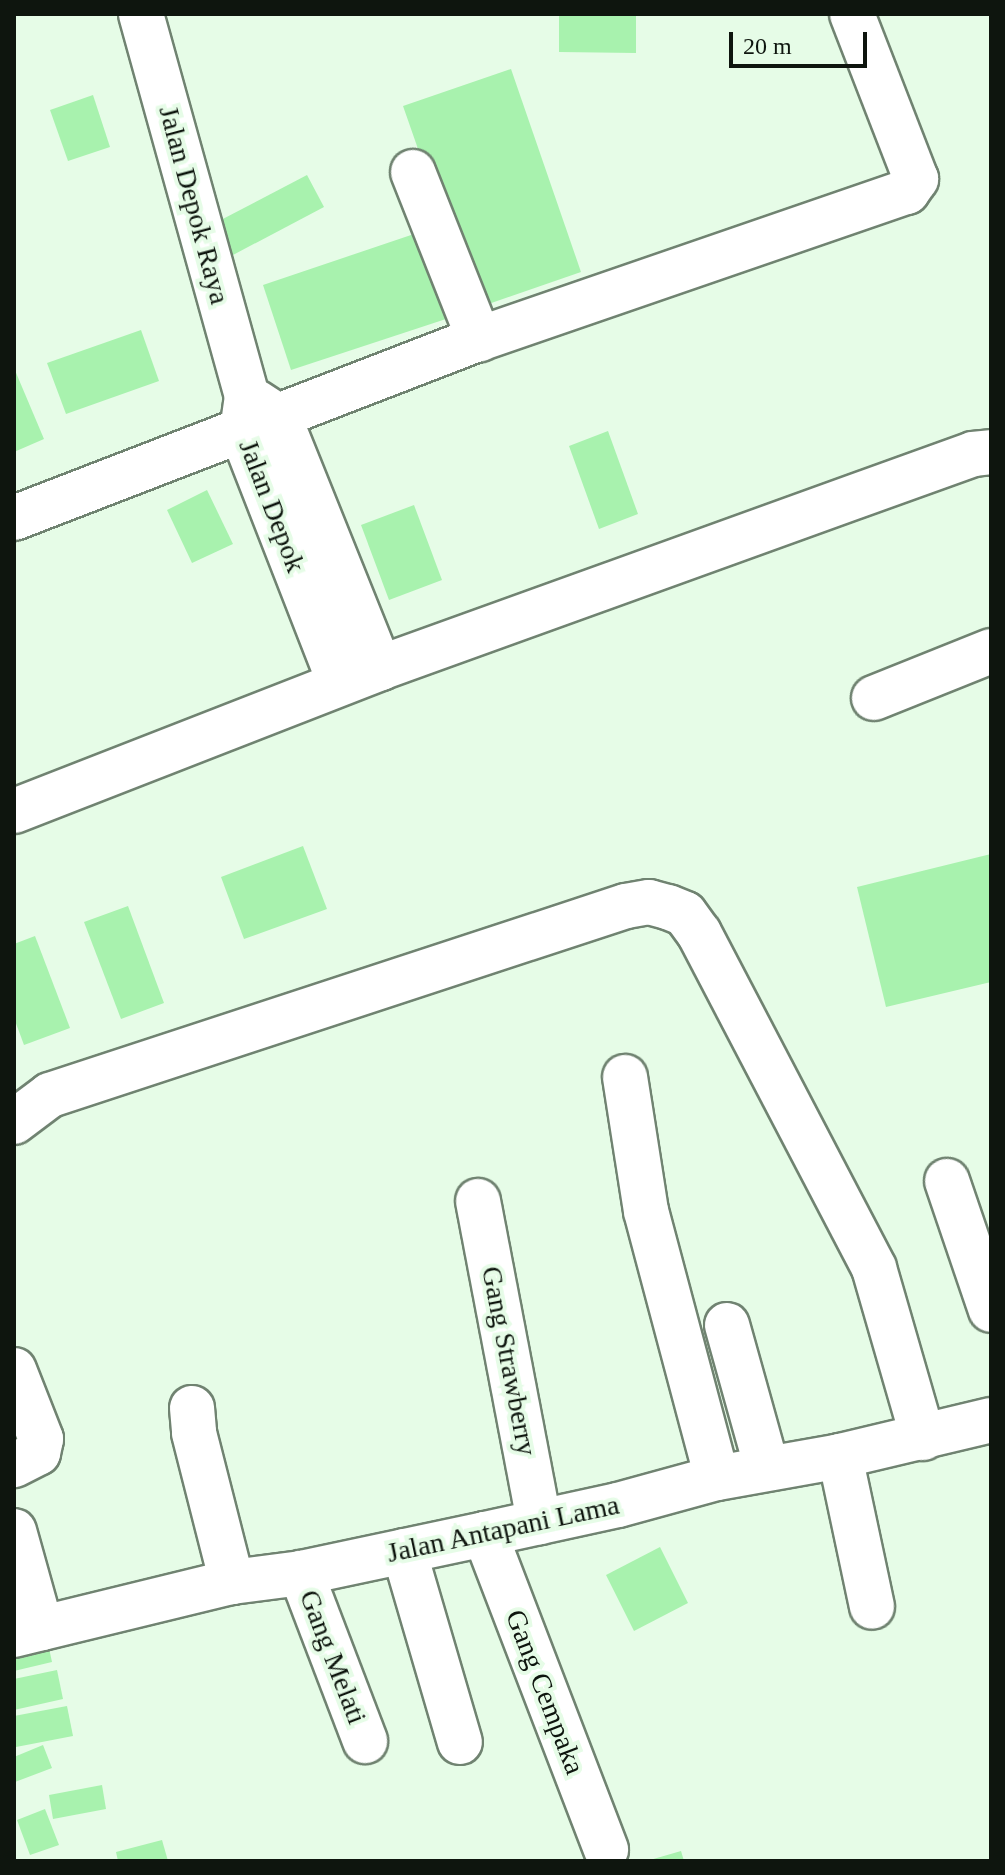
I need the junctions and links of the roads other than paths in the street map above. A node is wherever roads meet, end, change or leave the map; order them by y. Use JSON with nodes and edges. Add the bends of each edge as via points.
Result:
{"nodes":[{"id":1,"x":141,"y":14,"type":"edge"},
{"id":2,"x":852,"y":14,"type":"edge"},
{"id":3,"x":413,"y":172,"type":"dead end"},
{"id":4,"x":479,"y":339,"type":"junction"},
{"id":5,"x":256,"y":415,"type":"junction"},
{"id":6,"x":991,"y":452,"type":"edge"},
{"id":7,"x":14,"y":518,"type":"edge"},
{"id":8,"x":991,"y":651,"type":"edge"},
{"id":9,"x":380,"y":668,"type":"junction"},
{"id":10,"x":340,"y":683,"type":"junction"},
{"id":11,"x":874,"y":698,"type":"dead end"},
{"id":12,"x":14,"y":811,"type":"edge"},
{"id":13,"x":625,"y":1077,"type":"dead end"},
{"id":14,"x":14,"y":1122,"type":"edge"},
{"id":15,"x":947,"y":1181,"type":"dead end"},
{"id":16,"x":478,"y":1201,"type":"dead end"},
{"id":17,"x":991,"y":1310,"type":"edge"},
{"id":18,"x":727,"y":1325,"type":"dead end"},
{"id":19,"x":14,"y":1370,"type":"edge"},
{"id":20,"x":192,"y":1408,"type":"dead end"},
{"id":21,"x":991,"y":1420,"type":"edge"},
{"id":22,"x":923,"y":1438,"type":"junction"},
{"id":23,"x":840,"y":1456,"type":"junction"},
{"id":24,"x":14,"y":1465,"type":"edge"},
{"id":25,"x":767,"y":1468,"type":"junction"},
{"id":26,"x":717,"y":1478,"type":"junction"},
{"id":27,"x":539,"y":1522,"type":"junction"},
{"id":28,"x":14,"y":1531,"type":"edge"},
{"id":29,"x":485,"y":1534,"type":"junction"},
{"id":30,"x":404,"y":1551,"type":"junction"},
{"id":31,"x":301,"y":1573,"type":"junction"},
{"id":32,"x":232,"y":1582,"type":"junction"},
{"id":33,"x":872,"y":1607,"type":"dead end"},
{"id":34,"x":27,"y":1631,"type":"edge"},
{"id":35,"x":365,"y":1741,"type":"dead end"},
{"id":36,"x":460,"y":1742,"type":"dead end"},
{"id":37,"x":606,"y":1850,"type":"dead end"}],
"edges":[{"from":1,"to":5,"type":"street","name":"Jalan Depok Raya"},
{"from":2,"to":4,"type":"street","via":[[916,179],[907,192]]},
{"from":3,"to":4,"type":"street"},
{"from":4,"to":5,"type":"street"},
{"from":5,"to":7,"type":"street"},
{"from":5,"to":9,"type":"street","name":"Jalan Depok"},
{"from":5,"to":10,"type":"street","name":"Jalan Depok"},
{"from":6,"to":9,"type":"street","via":[[958,459]]},
{"from":8,"to":11,"type":"street"},
{"from":9,"to":10,"type":"street"},
{"from":10,"to":12,"type":"street"},
{"from":13,"to":26,"type":"street","via":[[646,1211]]},
{"from":14,"to":22,"type":"street","via":[[50,1095],[626,906],[649,902],[668,907],[685,914],[699,933],[874,1268]]},
{"from":15,"to":17,"type":"street"},
{"from":16,"to":27,"type":"street","name":"Gang Strawberry"},
{"from":18,"to":25,"type":"street"},
{"from":19,"to":24,"type":"street","via":[[41,1439],[38,1453]]},
{"from":20,"to":32,"type":"street"},
{"from":21,"to":22,"type":"street","name":"Jalan Antapani Lama"},
{"from":22,"to":23,"type":"street","name":"Jalan Antapani Lama"},
{"from":23,"to":25,"type":"street","name":"Jalan Antapani Lama"},
{"from":23,"to":33,"type":"street"},
{"from":25,"to":26,"type":"street","name":"Jalan Antapani Lama"},
{"from":26,"to":27,"type":"street","name":"Jalan Antapani Lama"},
{"from":27,"to":29,"type":"street","name":"Jalan Antapani Lama"},
{"from":28,"to":34,"type":"street"},
{"from":29,"to":30,"type":"street","name":"Jalan Antapani Lama"},
{"from":29,"to":37,"type":"street","name":"Gang Cempaka"},
{"from":30,"to":31,"type":"street","name":"Jalan Antapani Lama"},
{"from":30,"to":36,"type":"street"},
{"from":31,"to":32,"type":"street","name":"Jalan Antapani Lama"},
{"from":31,"to":35,"type":"street","name":"Gang Melati"},
{"from":32,"to":34,"type":"street","name":"Jalan Antapani Lama"}]}
